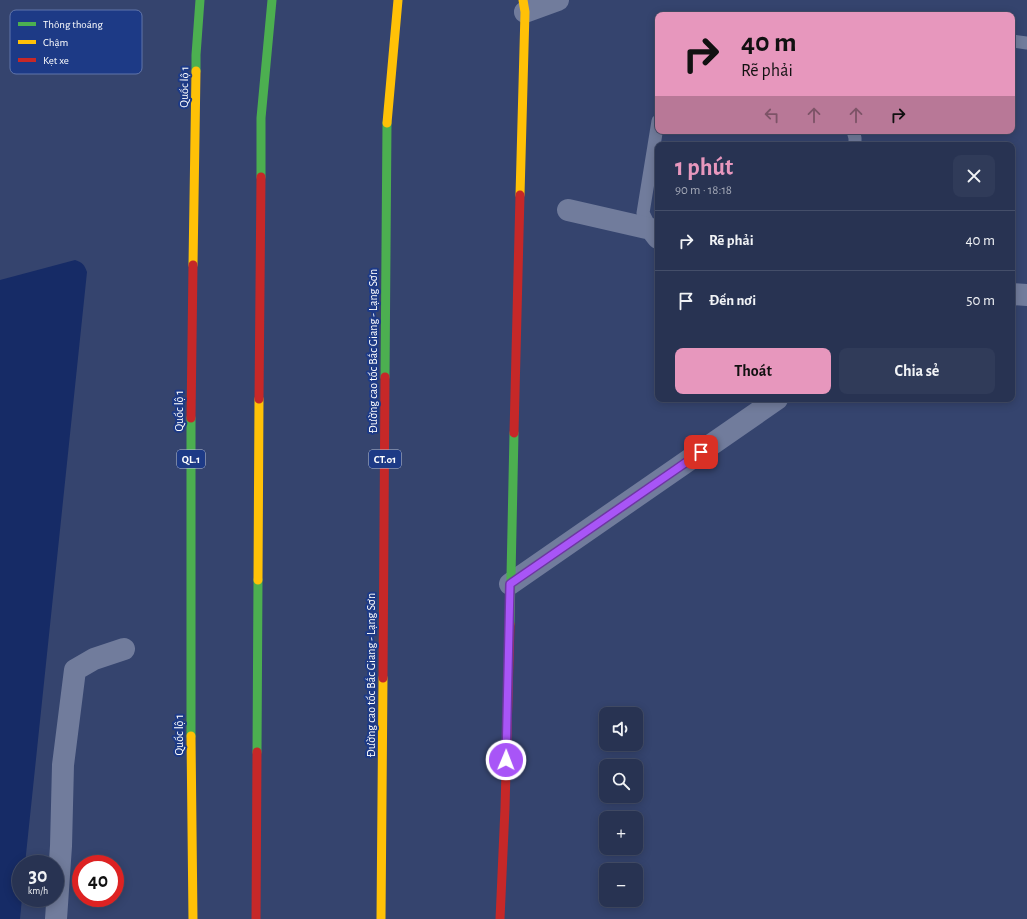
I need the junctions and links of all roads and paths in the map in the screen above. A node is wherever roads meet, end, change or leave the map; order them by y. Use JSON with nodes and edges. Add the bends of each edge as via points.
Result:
{"nodes":[{"id":1,"x":200,"y":0,"type":"edge"},
{"id":2,"x":272,"y":0,"type":"edge"},
{"id":3,"x":398,"y":0,"type":"edge"},
{"id":4,"x":558,"y":0,"type":"edge"},
{"id":5,"x":524,"y":6,"type":"edge"},
{"id":6,"x":1015,"y":41,"type":"edge"},
{"id":7,"x":1027,"y":43,"type":"edge"},
{"id":8,"x":656,"y":134,"type":"edge"},
{"id":9,"x":568,"y":210,"type":"dead end"},
{"id":10,"x":655,"y":233,"type":"edge"},
{"id":11,"x":1015,"y":294,"type":"edge"},
{"id":12,"x":1027,"y":295,"type":"edge"},
{"id":13,"x":773,"y":402,"type":"edge"},
{"id":14,"x":510,"y":584,"type":"junction"},
{"id":15,"x":124,"y":649,"type":"dead end"},
{"id":16,"x":56,"y":919,"type":"edge"},
{"id":17,"x":193,"y":919,"type":"edge"},
{"id":18,"x":256,"y":919,"type":"edge"},
{"id":19,"x":381,"y":919,"type":"edge"},
{"id":20,"x":500,"y":919,"type":"edge"}],
"edges":[{"from":1,"to":17,"type":"main road","name":"Quốc lộ 1","number":"QL.1","via":[[196,55],[191,405]]},
{"from":2,"to":18,"type":"main road","via":[[261,118]]},
{"from":3,"to":19,"type":"main road","name":"Đường cao tốc Bắc Giang - Lạng Sơn","number":"CT.01","via":[[387,122]]},
{"from":4,"to":5,"type":"street"},
{"from":5,"to":14,"type":"main road"},
{"from":6,"to":7,"type":"lane"},
{"from":8,"to":10,"type":"lane","via":[[643,213]]},
{"from":9,"to":10,"type":"street"},
{"from":11,"to":12,"type":"street"},
{"from":13,"to":14,"type":"street"},
{"from":14,"to":20,"type":"main road"},
{"from":15,"to":16,"type":"street","via":[[94,659],[75,670],[63,765]]}]}
